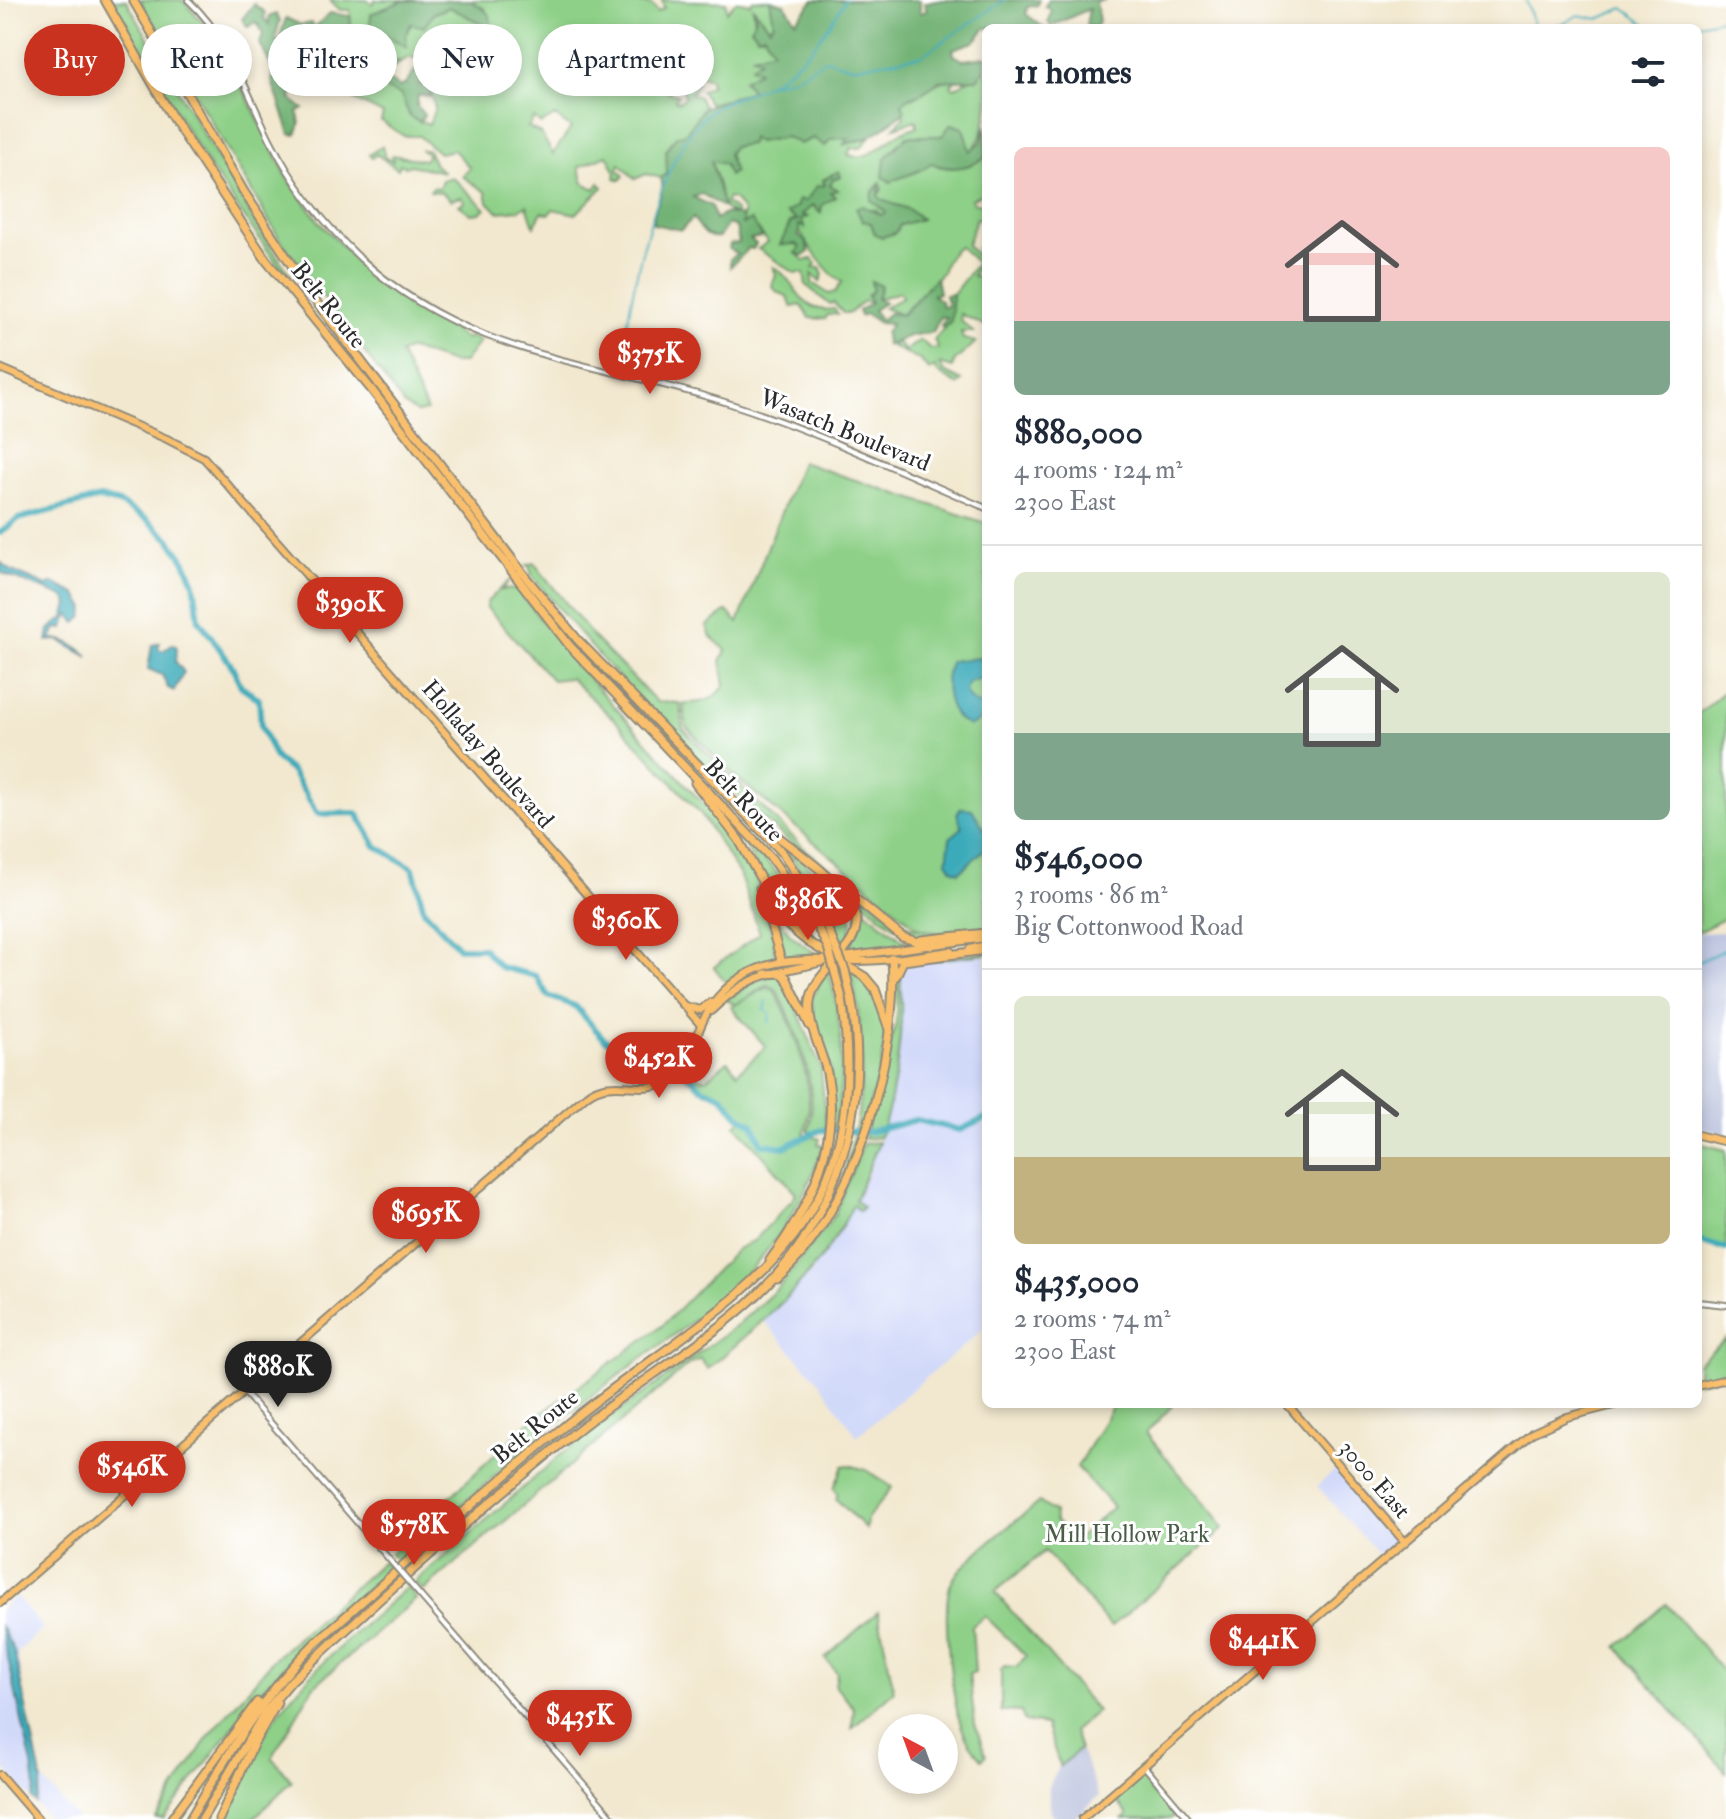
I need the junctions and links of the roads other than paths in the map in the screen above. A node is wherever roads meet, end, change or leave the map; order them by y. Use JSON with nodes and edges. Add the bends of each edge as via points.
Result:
{"nodes":[{"id":1,"x":105,"y":0,"type":"edge"},
{"id":2,"x":133,"y":0,"type":"edge"},
{"id":3,"x":188,"y":0,"type":"edge"},
{"id":4,"x":0,"y":368,"type":"edge"},
{"id":5,"x":982,"y":506,"type":"edge"},
{"id":6,"x":525,"y":583,"type":"junction"},
{"id":7,"x":663,"y":744,"type":"junction"},
{"id":8,"x":730,"y":796,"type":"junction"},
{"id":9,"x":751,"y":859,"type":"junction"},
{"id":10,"x":821,"y":873,"type":"junction"},
{"id":11,"x":893,"y":929,"type":"junction"},
{"id":12,"x":982,"y":935,"type":"edge"},
{"id":13,"x":982,"y":936,"type":"edge"},
{"id":14,"x":931,"y":946,"type":"junction"},
{"id":15,"x":982,"y":947,"type":"edge"},
{"id":16,"x":982,"y":948,"type":"edge"},
{"id":17,"x":892,"y":958,"type":"junction"},
{"id":18,"x":836,"y":959,"type":"junction"},
{"id":19,"x":782,"y":964,"type":"junction"},
{"id":20,"x":765,"y":974,"type":"junction"},
{"id":21,"x":894,"y":986,"type":"junction"},
{"id":22,"x":719,"y":995,"type":"junction"},
{"id":23,"x":847,"y":997,"type":"junction"},
{"id":24,"x":684,"y":1006,"type":"junction"},
{"id":25,"x":702,"y":1022,"type":"junction"},
{"id":26,"x":890,"y":1032,"type":"junction"},
{"id":27,"x":824,"y":1057,"type":"junction"},
{"id":28,"x":1702,"y":1136,"type":"edge"},
{"id":29,"x":1726,"y":1142,"type":"edge"},
{"id":30,"x":840,"y":1156,"type":"junction"},
{"id":31,"x":757,"y":1294,"type":"junction"},
{"id":32,"x":1702,"y":1302,"type":"edge"},
{"id":33,"x":1726,"y":1305,"type":"edge"},
{"id":34,"x":721,"y":1311,"type":"junction"},
{"id":35,"x":1726,"y":1379,"type":"edge"},
{"id":36,"x":1702,"y":1385,"type":"edge"},
{"id":37,"x":244,"y":1392,"type":"junction"},
{"id":38,"x":1290,"y":1408,"type":"edge"},
{"id":39,"x":1602,"y":1408,"type":"edge"},
{"id":40,"x":1404,"y":1541,"type":"junction"},
{"id":41,"x":0,"y":1603,"type":"edge"},
{"id":42,"x":286,"y":1671,"type":"junction"},
{"id":43,"x":292,"y":1680,"type":"junction"},
{"id":44,"x":1143,"y":1766,"type":"junction"},
{"id":45,"x":0,"y":1775,"type":"edge"},
{"id":46,"x":38,"y":1819,"type":"edge"},
{"id":47,"x":171,"y":1819,"type":"edge"},
{"id":48,"x":190,"y":1819,"type":"edge"},
{"id":49,"x":202,"y":1819,"type":"edge"},
{"id":50,"x":219,"y":1819,"type":"edge"},
{"id":51,"x":614,"y":1819,"type":"edge"},
{"id":52,"x":1082,"y":1819,"type":"edge"},
{"id":53,"x":1189,"y":1819,"type":"edge"}],
"edges":[{"from":1,"to":6,"type":"highway","name":"Belt Route","via":[[172,117],[266,260],[502,562]]},
{"from":2,"to":6,"type":"highway","name":"Belt Route","via":[[280,251]]},
{"from":3,"to":5,"type":"street","name":"Wasatch Boulevard","via":[[224,41],[276,150],[312,207],[360,258],[413,300],[460,327],[512,347],[760,414]]},
{"from":4,"to":24,"type":"main road","name":"Holladay Boulevard","via":[[207,461]]},
{"from":6,"to":7,"type":"highway","name":"Belt Route","via":[[569,645]]},
{"from":6,"to":8,"type":"highway","name":"Belt Route"},
{"from":7,"to":9,"type":"highway"},
{"from":7,"to":23,"type":"highway","name":"Belt Route","bridge":true,"via":[[772,859],[813,919]]},
{"from":8,"to":10,"type":"highway"},
{"from":8,"to":23,"type":"highway","name":"Belt Route","bridge":true,"via":[[782,852],[822,915],[845,970]]},
{"from":9,"to":18,"type":"highway","via":[[785,923]]},
{"from":9,"to":19,"type":"highway"},
{"from":10,"to":11,"type":"highway"},
{"from":10,"to":18,"type":"highway","via":[[845,894],[855,912],[854,936]]},
{"from":11,"to":12,"type":"highway","via":[[926,940]]},
{"from":11,"to":14,"type":"highway","via":[[910,942]]},
{"from":13,"to":14,"type":"main road"},
{"from":14,"to":18,"type":"main road"},
{"from":15,"to":17,"type":"main road"},
{"from":16,"to":21,"type":"highway","via":[[903,961]]},
{"from":17,"to":18,"type":"main road"},
{"from":17,"to":21,"type":"highway"},
{"from":18,"to":19,"type":"main road"},
{"from":18,"to":26,"type":"highway","via":[[875,989]]},
{"from":18,"to":27,"type":"highway","via":[[820,975],[810,1001]]},
{"from":19,"to":20,"type":"main road"},
{"from":19,"to":22,"type":"main road","via":[[748,972]]},
{"from":20,"to":25,"type":"main road","via":[[728,995]]},
{"from":20,"to":27,"type":"highway","via":[[786,977]]},
{"from":21,"to":26,"type":"highway"},
{"from":22,"to":24,"type":"main road","via":[[700,1010]]},
{"from":22,"to":25,"type":"main road"},
{"from":23,"to":30,"type":"highway","name":"Belt Route","via":[[848,1118]]},
{"from":24,"to":25,"type":"main road","name":"Holladay Boulevard"},
{"from":25,"to":37,"type":"main road","via":[[670,1078],[657,1085],[610,1084],[593,1091]]},
{"from":26,"to":31,"type":"highway","via":[[867,1122],[837,1199],[806,1246]]},
{"from":27,"to":34,"type":"highway","via":[[831,1115],[810,1194],[769,1262]]},
{"from":28,"to":29,"type":"main road"},
{"from":30,"to":31,"type":"highway","name":"Belt Route","via":[[829,1197],[803,1240]]},
{"from":30,"to":34,"type":"highway","name":"Belt Route","via":[[819,1198],[773,1264]]},
{"from":31,"to":43,"type":"highway","name":"Belt Route","via":[[539,1462]]},
{"from":32,"to":33,"type":"street"},
{"from":34,"to":42,"type":"highway","name":"Belt Route","via":[[532,1453]]},
{"from":35,"to":36,"type":"main road"},
{"from":37,"to":41,"type":"main road"},
{"from":37,"to":51,"type":"street","bridge":true},
{"from":38,"to":40,"type":"main road","name":"3000 East"},
{"from":39,"to":40,"type":"main road","via":[[1532,1433]]},
{"from":40,"to":44,"type":"main road"},
{"from":42,"to":47,"type":"highway","via":[[250,1710]]},
{"from":42,"to":48,"type":"highway","name":"Belt Route","via":[[255,1711]]},
{"from":43,"to":49,"type":"highway","name":"Belt Route","via":[[265,1712]]},
{"from":43,"to":50,"type":"highway","via":[[254,1743]]},
{"from":44,"to":52,"type":"main road"},
{"from":44,"to":53,"type":"street"},
{"from":45,"to":46,"type":"main road"}]}
